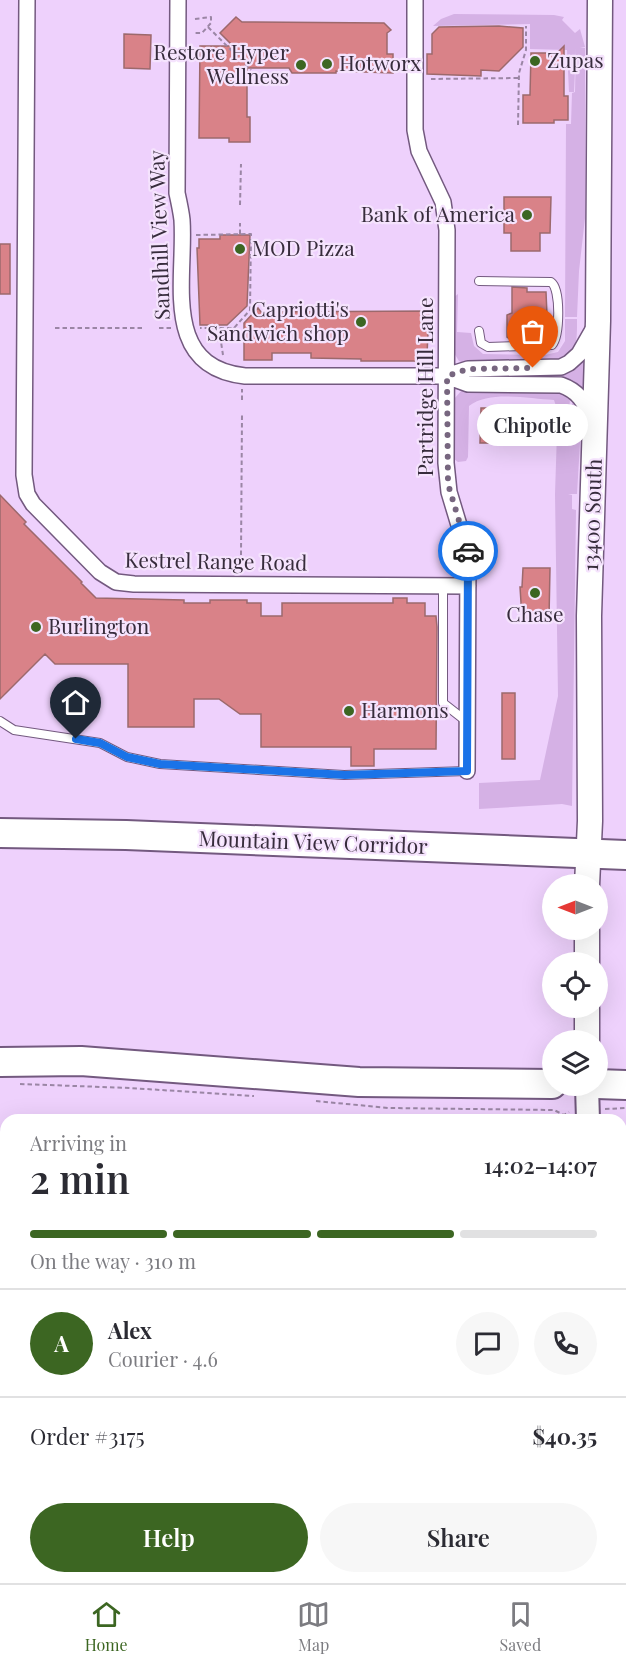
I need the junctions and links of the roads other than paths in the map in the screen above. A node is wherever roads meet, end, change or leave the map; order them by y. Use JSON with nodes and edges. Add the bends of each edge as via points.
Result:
{"nodes":[{"id":1,"x":27,"y":0,"type":"edge"},
{"id":2,"x":177,"y":0,"type":"edge"},
{"id":3,"x":415,"y":0,"type":"edge"},
{"id":4,"x":600,"y":0,"type":"edge"},
{"id":5,"x":479,"y":281,"type":"dead end"},
{"id":6,"x":598,"y":321,"type":"junction"},
{"id":7,"x":479,"y":331,"type":"dead end"},
{"id":8,"x":447,"y":376,"type":"junction"},
{"id":9,"x":596,"y":428,"type":"junction"},
{"id":10,"x":443,"y":586,"type":"junction"},
{"id":11,"x":468,"y":586,"type":"junction"},
{"id":12,"x":0,"y":721,"type":"edge"},
{"id":13,"x":467,"y":722,"type":"junction"},
{"id":14,"x":467,"y":771,"type":"joint"},
{"id":15,"x":0,"y":833,"type":"edge"},
{"id":16,"x":588,"y":853,"type":"junction"},
{"id":17,"x":626,"y":855,"type":"edge"},
{"id":18,"x":587,"y":874,"type":"edge"},
{"id":19,"x":0,"y":1062,"type":"edge"},
{"id":20,"x":542,"y":1084,"type":"edge"},
{"id":21,"x":608,"y":1084,"type":"edge"},
{"id":22,"x":626,"y":1085,"type":"edge"},
{"id":23,"x":587,"y":1096,"type":"edge"},
{"id":24,"x":588,"y":1114,"type":"edge"}],
"edges":[{"from":1,"to":10,"type":"street","name":"Kestrel Range Road","via":[[24,475],[33,504],[97,570],[116,582]]},
{"from":2,"to":8,"type":"street","name":"Sandhill View Way","via":[[177,193],[182,220],[182,313],[184,328],[195,349],[213,365],[242,376]]},
{"from":3,"to":8,"type":"street","name":"Partridge Hill Lane","via":[[415,130],[419,152],[440,192],[446,223]]},
{"from":4,"to":6,"type":"main road","name":"13400 South"},
{"from":5,"to":7,"type":"lane","via":[[551,282],[557,287],[557,338],[548,347],[488,347],[481,343]]},
{"from":6,"to":8,"type":"street","name":"Sandhill View Way","via":[[579,354],[561,367],[468,369]]},
{"from":6,"to":9,"type":"main road","name":"13400 South"},
{"from":8,"to":9,"type":"street","name":"Sandhill View Way","via":[[468,384],[550,384],[570,388],[584,399]]},
{"from":8,"to":11,"type":"street","name":"Partridge Hill Lane","via":[[448,484],[467,548]]},
{"from":9,"to":16,"type":"main road","name":"13400 South","via":[[589,616]]},
{"from":10,"to":11,"type":"street","name":"Kestrel Range Road"},
{"from":10,"to":13,"type":"lane","via":[[443,703]]},
{"from":11,"to":13,"type":"street","name":"Partridge Hill Lane"},
{"from":12,"to":14,"type":"lane","name":"Partridge Hill Lane","via":[[14,730],[100,743],[127,757],[160,764],[345,775]]},
{"from":13,"to":14,"type":"street","name":"Partridge Hill Lane"},
{"from":15,"to":16,"type":"highway","name":"Mountain View Corridor"},
{"from":16,"to":17,"type":"highway","name":"Mountain View Corridor"},
{"from":16,"to":18,"type":"main road","name":"13400 South"},
{"from":19,"to":20,"type":"highway","via":[[81,1061],[359,1082]]},
{"from":21,"to":22,"type":"highway"},
{"from":23,"to":24,"type":"main road"}]}
